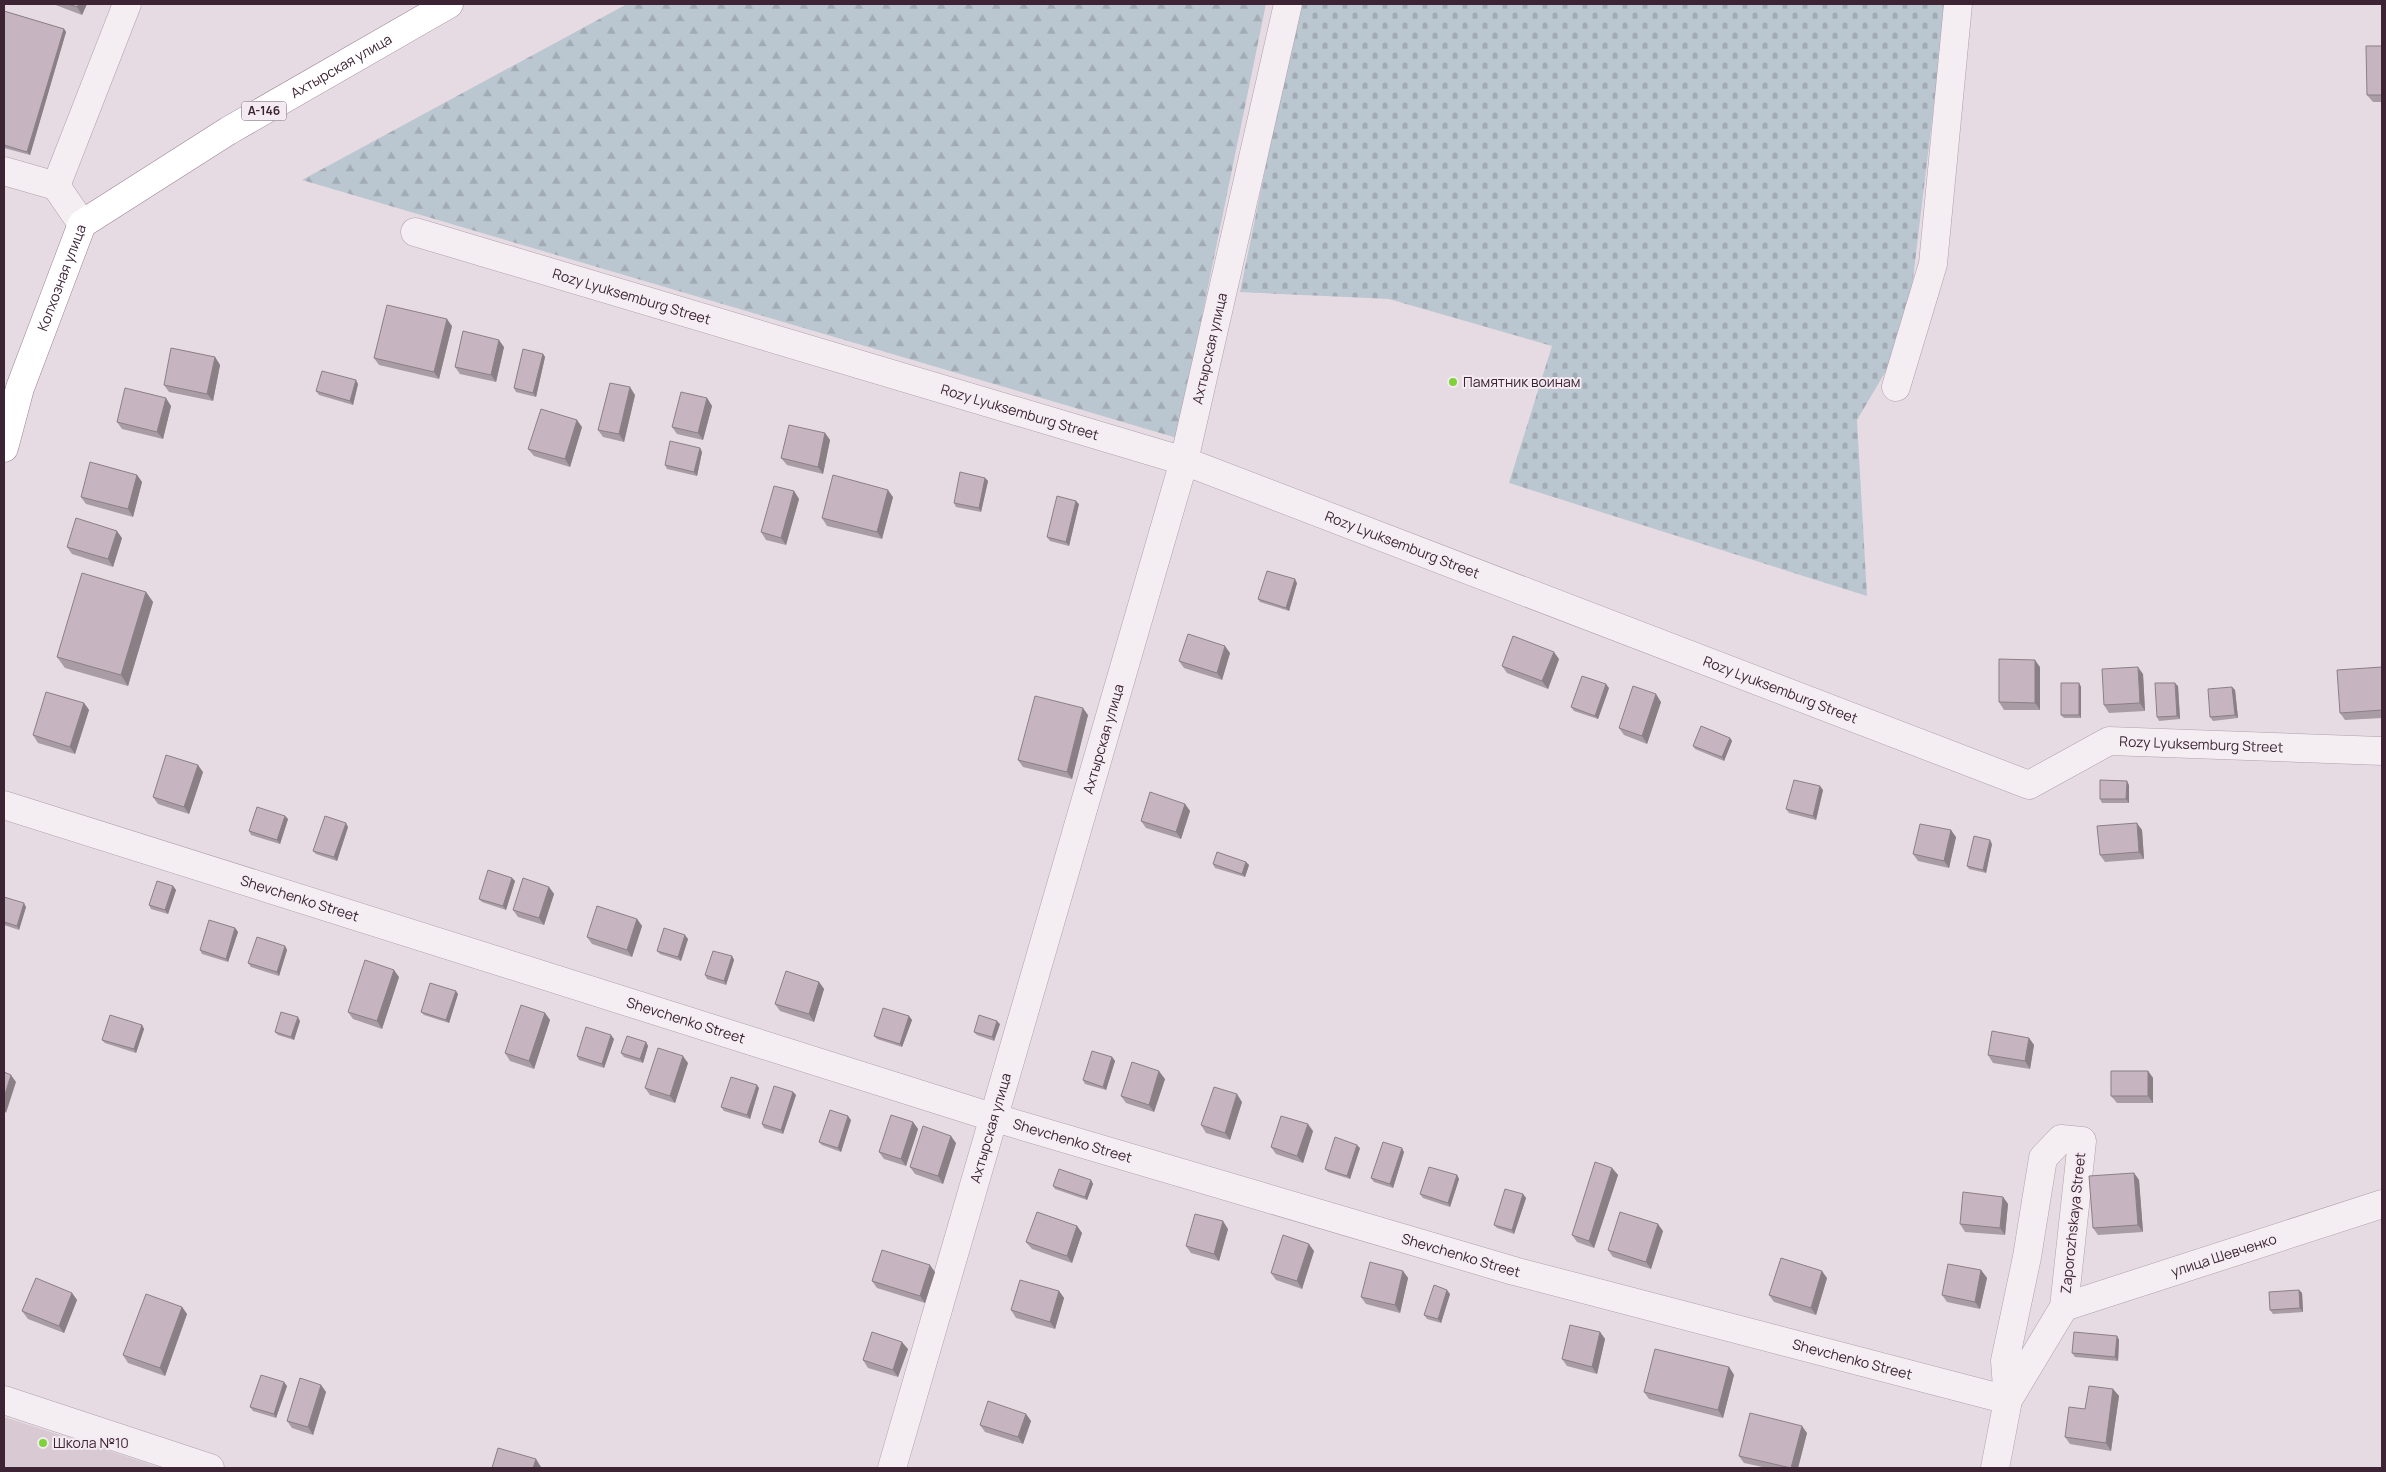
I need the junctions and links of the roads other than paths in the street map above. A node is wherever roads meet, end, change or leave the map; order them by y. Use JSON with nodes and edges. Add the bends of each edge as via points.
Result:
{"nodes":[{"id":1,"x":127,"y":4,"type":"edge"},
{"id":2,"x":449,"y":4,"type":"edge"},
{"id":3,"x":1288,"y":4,"type":"edge"},
{"id":4,"x":1958,"y":4,"type":"edge"},
{"id":5,"x":4,"y":171,"type":"edge"},
{"id":6,"x":56,"y":186,"type":"junction"},
{"id":7,"x":82,"y":224,"type":"junction"},
{"id":8,"x":415,"y":232,"type":"dead end"},
{"id":9,"x":1896,"y":387,"type":"dead end"},
{"id":10,"x":4,"y":448,"type":"edge"},
{"id":11,"x":1184,"y":461,"type":"junction"},
{"id":12,"x":2382,"y":751,"type":"edge"},
{"id":13,"x":4,"y":805,"type":"edge"},
{"id":14,"x":992,"y":1117,"type":"junction"},
{"id":15,"x":2382,"y":1204,"type":"edge"},
{"id":16,"x":2064,"y":1307,"type":"junction"},
{"id":17,"x":4,"y":1400,"type":"edge"},
{"id":18,"x":2008,"y":1400,"type":"junction"},
{"id":19,"x":210,"y":1468,"type":"edge"},
{"id":20,"x":892,"y":1468,"type":"edge"},
{"id":21,"x":1995,"y":1468,"type":"edge"}],
"edges":[{"from":1,"to":6,"type":"street"},
{"from":2,"to":7,"type":"highway","name":"Ахтырская улица","number":"А-146","via":[[228,131]]},
{"from":3,"to":11,"type":"street","name":"Ахтырская улица"},
{"from":4,"to":9,"type":"street","via":[[1933,264]]},
{"from":5,"to":6,"type":"street"},
{"from":6,"to":7,"type":"street","name":"Колхозная улица"},
{"from":7,"to":10,"type":"highway","name":"Колхозная улица","via":[[20,388]]},
{"from":8,"to":11,"type":"street","name":"Rozy Lyuksemburg Street"},
{"from":11,"to":12,"type":"street","name":"Rozy Lyuksemburg Street","via":[[2029,785],[2109,741]]},
{"from":11,"to":14,"type":"street","name":"Ахтырская улица"},
{"from":13,"to":14,"type":"street","name":"Shevchenko Street"},
{"from":14,"to":18,"type":"street","name":"Shevchenko Street","via":[[1514,1271]]},
{"from":14,"to":20,"type":"street","name":"Ахтырская улица"},
{"from":15,"to":16,"type":"street","name":"улица Шевченко"},
{"from":16,"to":18,"type":"street","name":"Zaporozhskaya Street"},
{"from":16,"to":18,"type":"street","name":"Zaporozhskaya Street","via":[[2082,1141],[2061,1139],[2044,1158],[2005,1361]]},
{"from":17,"to":19,"type":"street"},
{"from":18,"to":21,"type":"street","name":"Zaporozhskaya Street"}]}
